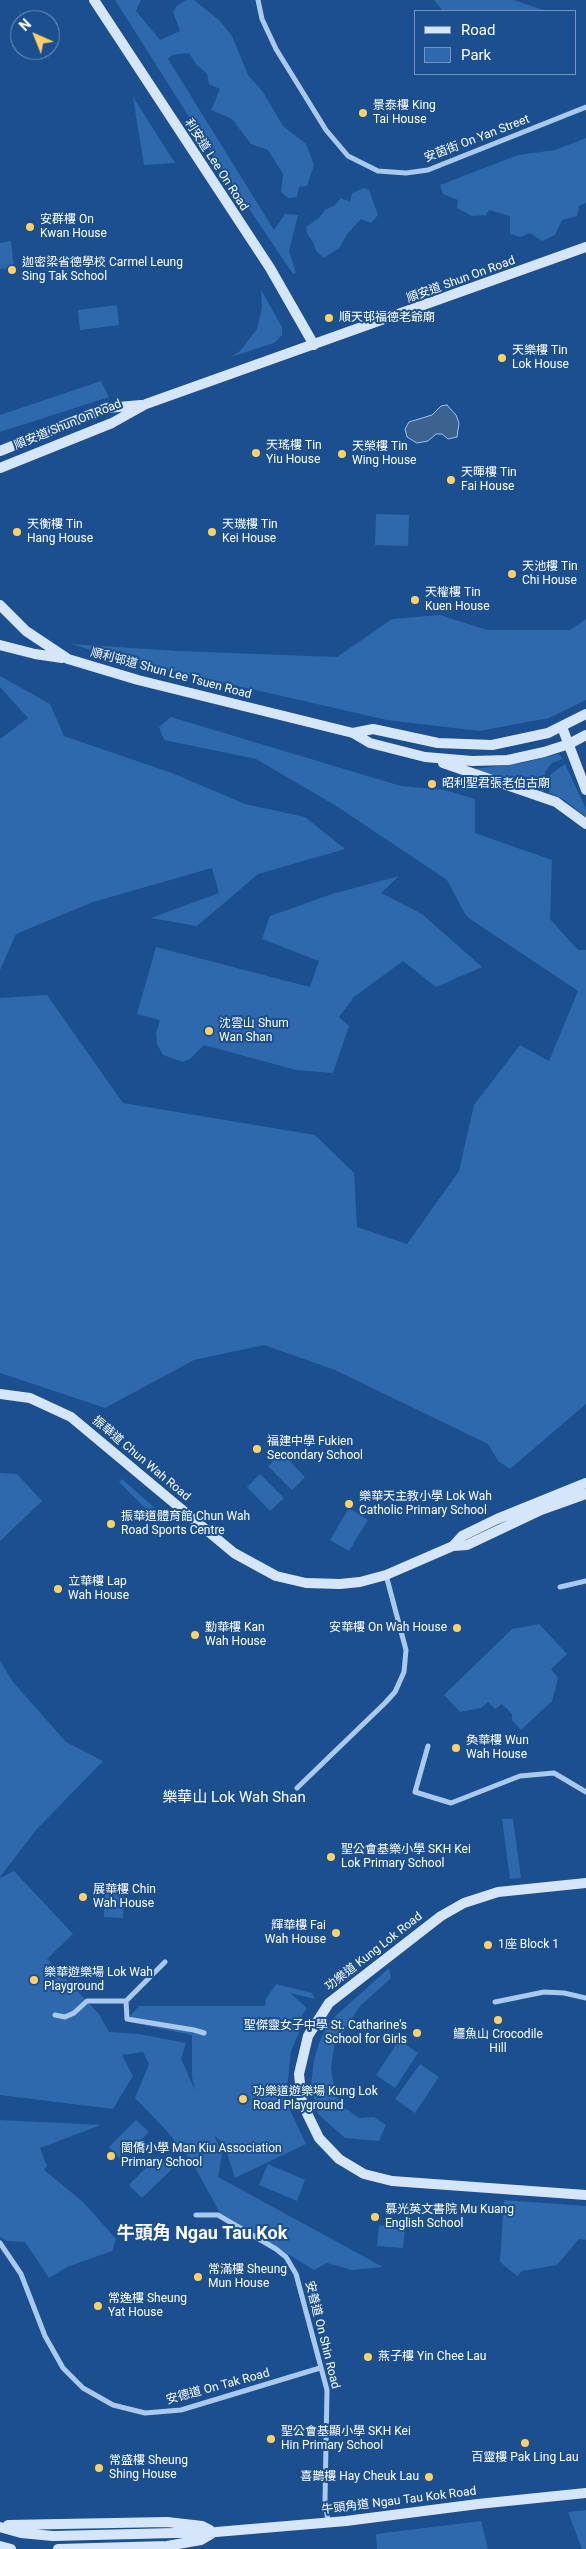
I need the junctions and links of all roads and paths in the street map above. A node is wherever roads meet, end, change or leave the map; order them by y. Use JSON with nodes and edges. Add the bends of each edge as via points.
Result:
{"nodes":[{"id":1,"x":94,"y":0,"type":"edge"},
{"id":2,"x":258,"y":0,"type":"edge"},
{"id":3,"x":586,"y":107,"type":"edge"},
{"id":4,"x":586,"y":247,"type":"edge"},
{"id":5,"x":314,"y":345,"type":"junction"},
{"id":6,"x":146,"y":404,"type":"junction"},
{"id":7,"x":0,"y":451,"type":"edge"},
{"id":8,"x":0,"y":468,"type":"edge"},
{"id":9,"x":0,"y":605,"type":"edge"},
{"id":10,"x":0,"y":645,"type":"edge"},
{"id":11,"x":68,"y":659,"type":"junction"},
{"id":12,"x":586,"y":714,"type":"edge"},
{"id":13,"x":562,"y":727,"type":"junction"},
{"id":14,"x":353,"y":732,"type":"junction"},
{"id":15,"x":586,"y":735,"type":"edge"},
{"id":16,"x":569,"y":744,"type":"junction"},
{"id":17,"x":425,"y":757,"type":"junction"},
{"id":18,"x":586,"y":790,"type":"edge"},
{"id":19,"x":586,"y":824,"type":"edge"},
{"id":20,"x":0,"y":1394,"type":"edge"},
{"id":21,"x":586,"y":1483,"type":"edge"},
{"id":22,"x":586,"y":1494,"type":"edge"},
{"id":23,"x":453,"y":1546,"type":"junction"},
{"id":24,"x":386,"y":1575,"type":"junction"},
{"id":25,"x":586,"y":1581,"type":"edge"},
{"id":26,"x":560,"y":1587,"type":"dead end"},
{"id":27,"x":428,"y":1746,"type":"dead end"},
{"id":28,"x":297,"y":1788,"type":"dead end"},
{"id":29,"x":586,"y":1792,"type":"edge"},
{"id":30,"x":586,"y":1883,"type":"edge"},
{"id":31,"x":166,"y":1962,"type":"dead end"},
{"id":32,"x":586,"y":1998,"type":"edge"},
{"id":33,"x":126,"y":2001,"type":"junction"},
{"id":34,"x":495,"y":2002,"type":"dead end"},
{"id":35,"x":55,"y":2015,"type":"dead end"},
{"id":36,"x":204,"y":2034,"type":"dead end"},
{"id":37,"x":586,"y":2195,"type":"edge"},
{"id":38,"x":196,"y":2215,"type":"dead end"},
{"id":39,"x":0,"y":2243,"type":"edge"},
{"id":40,"x":320,"y":2368,"type":"junction"},
{"id":41,"x":586,"y":2493,"type":"edge"},
{"id":42,"x":328,"y":2522,"type":"junction"},
{"id":43,"x":0,"y":2526,"type":"edge"},
{"id":44,"x":216,"y":2532,"type":"junction"},
{"id":45,"x":0,"y":2546,"type":"edge"},
{"id":46,"x":11,"y":2549,"type":"edge"},
{"id":47,"x":58,"y":2549,"type":"edge"}],
"edges":[{"from":1,"to":5,"type":"main road","name":"利安道 Lee On Road","via":[[270,268]]},
{"from":2,"to":3,"type":"street","name":"安茵街 On Yan Street","via":[[262,19],[276,49],[326,130],[348,156],[378,171],[406,173],[428,170]]},
{"from":4,"to":5,"type":"main road","name":"順安道 Shun On Road"},
{"from":5,"to":6,"type":"main road","name":"順安道 Shun On Road"},
{"from":6,"to":7,"type":"main road","name":"順安道 Shun On Road","via":[[107,408]]},
{"from":6,"to":8,"type":"main road","name":"順安道 Shun On Road","via":[[112,423]]},
{"from":9,"to":11,"type":"main road","name":"順利邨道 Shun Lee Tsuen Road","via":[[26,631]]},
{"from":10,"to":11,"type":"main road"},
{"from":11,"to":14,"type":"main road","name":"順利邨道 Shun Lee Tsuen Road","via":[[138,680]]},
{"from":12,"to":13,"type":"main road","name":"順利邨道 Shun Lee Tsuen Road"},
{"from":13,"to":14,"type":"main road","name":"順利邨道 Shun Lee Tsuen Road","via":[[528,739],[492,744],[438,743],[373,729]]},
{"from":13,"to":16,"type":"main road"},
{"from":14,"to":17,"type":"main road","name":"順利邨道 Shun Lee Tsuen Road","via":[[370,743]]},
{"from":15,"to":16,"type":"main road","name":"順利邨道 Shun Lee Tsuen Road"},
{"from":16,"to":17,"type":"main road","name":"順利邨道 Shun Lee Tsuen Road","via":[[508,760]]},
{"from":16,"to":18,"type":"main road"},
{"from":17,"to":19,"type":"main road","via":[[556,802]]},
{"from":20,"to":24,"type":"main road","name":"振華道 Chun Wah Road","via":[[30,1398],[71,1418],[222,1545],[262,1570],[291,1580],[322,1584],[360,1582]]},
{"from":21,"to":23,"type":"main road","name":"振華道 Chun Wah Road","via":[[497,1519],[462,1536]]},
{"from":22,"to":23,"type":"main road","name":"振華道 Chun Wah Road","via":[[542,1510],[467,1545]]},
{"from":23,"to":24,"type":"main road","name":"振華道 Chun Wah Road"},
{"from":24,"to":28,"type":"street","via":[[406,1650],[400,1682],[385,1703]]},
{"from":25,"to":26,"type":"street"},
{"from":27,"to":29,"type":"street","via":[[415,1792],[451,1802],[520,1776],[554,1773]]},
{"from":30,"to":37,"type":"main road","name":"功樂道 Kung Lok Road","via":[[498,1892],[469,1901],[442,1916],[329,2004],[308,2036],[299,2074],[302,2103],[319,2138],[339,2159],[364,2174],[392,2181]]},
{"from":31,"to":33,"type":"street"},
{"from":32,"to":34,"type":"street","via":[[544,1992]]},
{"from":33,"to":35,"type":"street","via":[[87,2001],[65,2018]]},
{"from":33,"to":36,"type":"street","via":[[127,2019]]},
{"from":38,"to":40,"type":"street","name":"安善道 On Shin Road","via":[[218,2215],[286,2257],[296,2274]]},
{"from":39,"to":40,"type":"street","name":"安德道 On Tak Road","via":[[21,2274],[45,2336],[63,2368],[83,2388],[113,2405],[145,2413],[181,2410]]},
{"from":40,"to":42,"type":"street","name":"安善道 On Shin Road","via":[[327,2390],[325,2500]]},
{"from":41,"to":42,"type":"main road","name":"牛頭角道 Ngau Tau Kok Road"},
{"from":42,"to":44,"type":"main road","name":"牛頭角道 Ngau Tau Kok Road"},
{"from":43,"to":44,"type":"main road","name":"牛頭角道 Ngau Tau Kok Road","via":[[38,2535]]},
{"from":43,"to":44,"type":"main road","name":"牛頭角道 Ngau Tau Kok Road","via":[[166,2522],[202,2526]]},
{"from":44,"to":47,"type":"main road","name":"牛頭角道 Ngau Tau Kok Road","via":[[200,2540],[167,2546]]},
{"from":45,"to":46,"type":"main road"}]}
